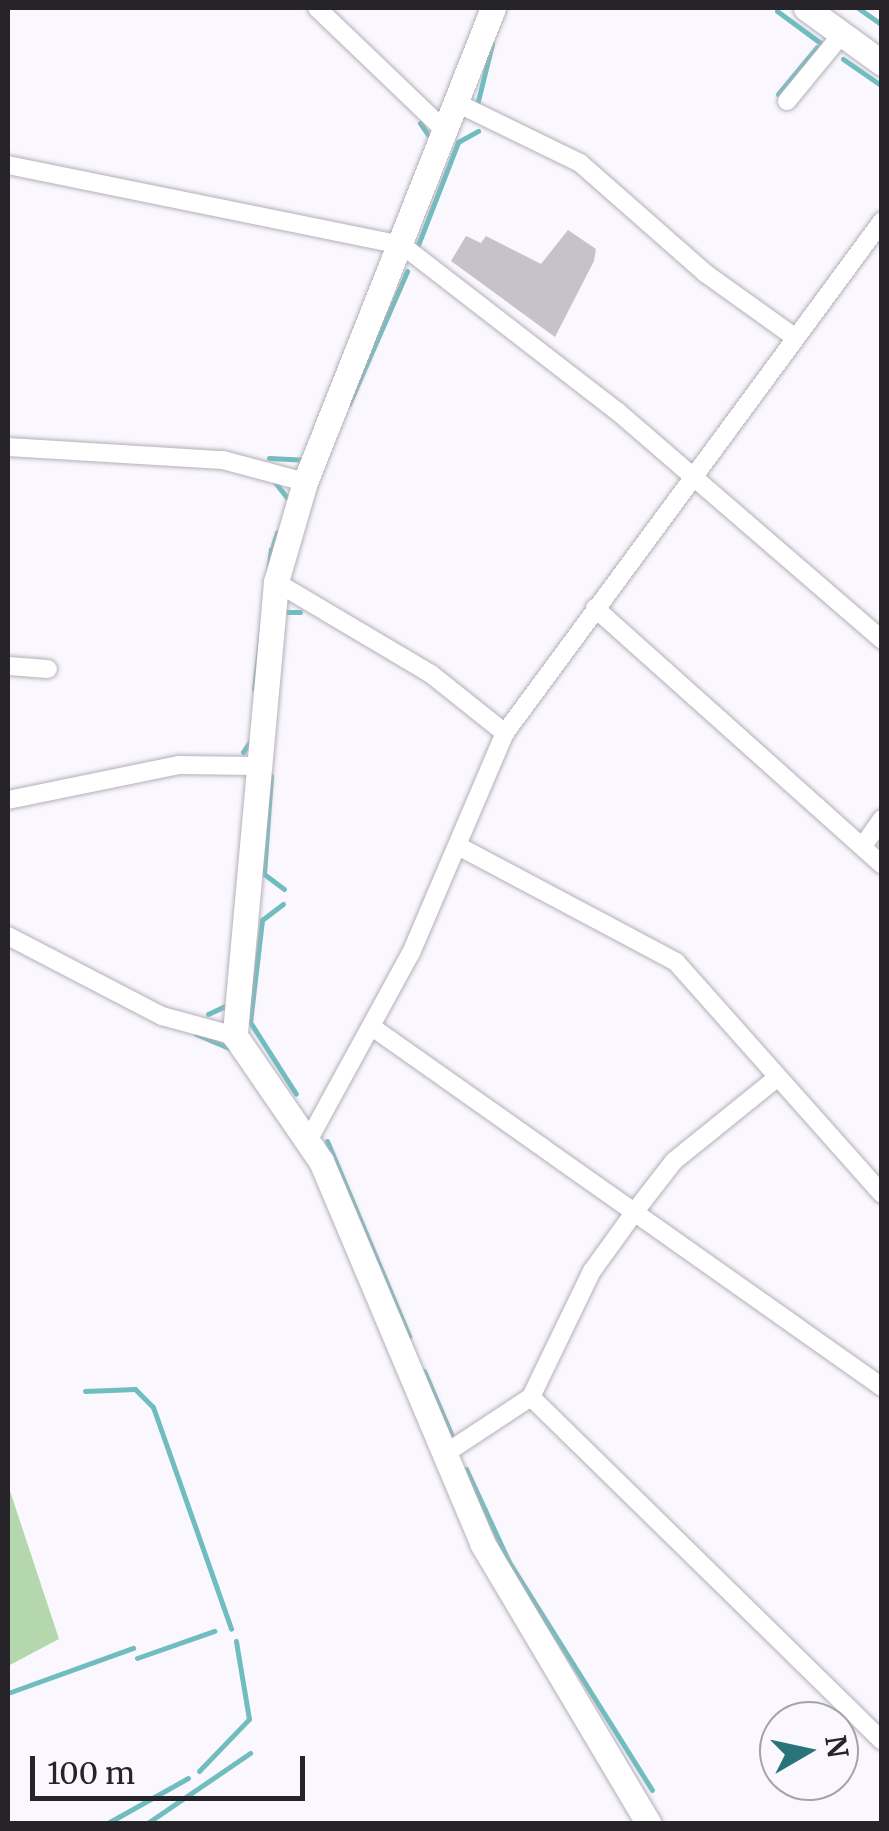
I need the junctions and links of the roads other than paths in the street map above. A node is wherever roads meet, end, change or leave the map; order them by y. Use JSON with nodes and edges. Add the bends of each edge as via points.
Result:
{"nodes":[{"id":1,"x":317,"y":8,"type":"edge"},
{"id":2,"x":494,"y":8,"type":"edge"},
{"id":3,"x":806,"y":8,"type":"edge"},
{"id":4,"x":842,"y":34,"type":"junction"},
{"id":5,"x":882,"y":63,"type":"edge"},
{"id":6,"x":787,"y":101,"type":"dead end"},
{"id":7,"x":455,"y":102,"type":"junction"},
{"id":8,"x":442,"y":129,"type":"junction"},
{"id":9,"x":8,"y":165,"type":"edge"},
{"id":10,"x":882,"y":221,"type":"edge"},
{"id":11,"x":402,"y":246,"type":"junction"},
{"id":12,"x":794,"y":336,"type":"junction"},
{"id":13,"x":8,"y":447,"type":"edge"},
{"id":14,"x":691,"y":478,"type":"junction"},
{"id":15,"x":305,"y":482,"type":"junction"},
{"id":16,"x":276,"y":582,"type":"junction"},
{"id":17,"x":595,"y":608,"type":"junction"},
{"id":18,"x":882,"y":640,"type":"edge"},
{"id":19,"x":8,"y":666,"type":"edge"},
{"id":20,"x":48,"y":669,"type":"dead end"},
{"id":21,"x":505,"y":733,"type":"junction"},
{"id":22,"x":257,"y":766,"type":"junction"},
{"id":23,"x":8,"y":800,"type":"edge"},
{"id":24,"x":882,"y":819,"type":"edge"},
{"id":25,"x":863,"y":846,"type":"junction"},
{"id":26,"x":460,"y":847,"type":"junction"},
{"id":27,"x":882,"y":865,"type":"edge"},
{"id":28,"x":8,"y":936,"type":"edge"},
{"id":29,"x":372,"y":1027,"type":"junction"},
{"id":30,"x":236,"y":1036,"type":"junction"},
{"id":31,"x":776,"y":1078,"type":"junction"},
{"id":32,"x":309,"y":1139,"type":"junction"},
{"id":33,"x":882,"y":1194,"type":"edge"},
{"id":34,"x":636,"y":1210,"type":"junction"},
{"id":35,"x":882,"y":1387,"type":"edge"},
{"id":36,"x":530,"y":1397,"type":"junction"},
{"id":37,"x":442,"y":1455,"type":"junction"},
{"id":38,"x":882,"y":1741,"type":"edge"},
{"id":39,"x":649,"y":1824,"type":"edge"}],
"edges":[{"from":1,"to":8,"type":"street"},
{"from":2,"to":7,"type":"street"},
{"from":3,"to":4,"type":"street"},
{"from":4,"to":5,"type":"street"},
{"from":4,"to":6,"type":"street"},
{"from":7,"to":8,"type":"street"},
{"from":7,"to":12,"type":"street","via":[[580,164],[705,273]]},
{"from":8,"to":11,"type":"street"},
{"from":9,"to":11,"type":"street"},
{"from":10,"to":12,"type":"street"},
{"from":11,"to":14,"type":"street"},
{"from":11,"to":15,"type":"street"},
{"from":12,"to":14,"type":"street"},
{"from":13,"to":15,"type":"street","via":[[223,460]]},
{"from":14,"to":17,"type":"street"},
{"from":14,"to":18,"type":"street"},
{"from":15,"to":16,"type":"street"},
{"from":16,"to":21,"type":"street","via":[[431,674]]},
{"from":16,"to":22,"type":"street"},
{"from":17,"to":21,"type":"street"},
{"from":17,"to":25,"type":"street"},
{"from":19,"to":20,"type":"street"},
{"from":21,"to":26,"type":"street"},
{"from":22,"to":23,"type":"street","via":[[179,766]]},
{"from":22,"to":30,"type":"street"},
{"from":24,"to":25,"type":"street"},
{"from":25,"to":27,"type":"street"},
{"from":26,"to":29,"type":"street"},
{"from":26,"to":31,"type":"street","via":[[667,955]]},
{"from":28,"to":30,"type":"street","via":[[146,1009]]},
{"from":29,"to":32,"type":"street"},
{"from":29,"to":34,"type":"street","via":[[526,1143]]},
{"from":30,"to":32,"type":"street"},
{"from":31,"to":33,"type":"street"},
{"from":31,"to":34,"type":"street","via":[[674,1161]]},
{"from":32,"to":37,"type":"street"},
{"from":34,"to":35,"type":"street"},
{"from":34,"to":36,"type":"street","via":[[592,1271]]},
{"from":36,"to":37,"type":"street"},
{"from":36,"to":38,"type":"street"},
{"from":37,"to":39,"type":"street","via":[[499,1574]]}]}
